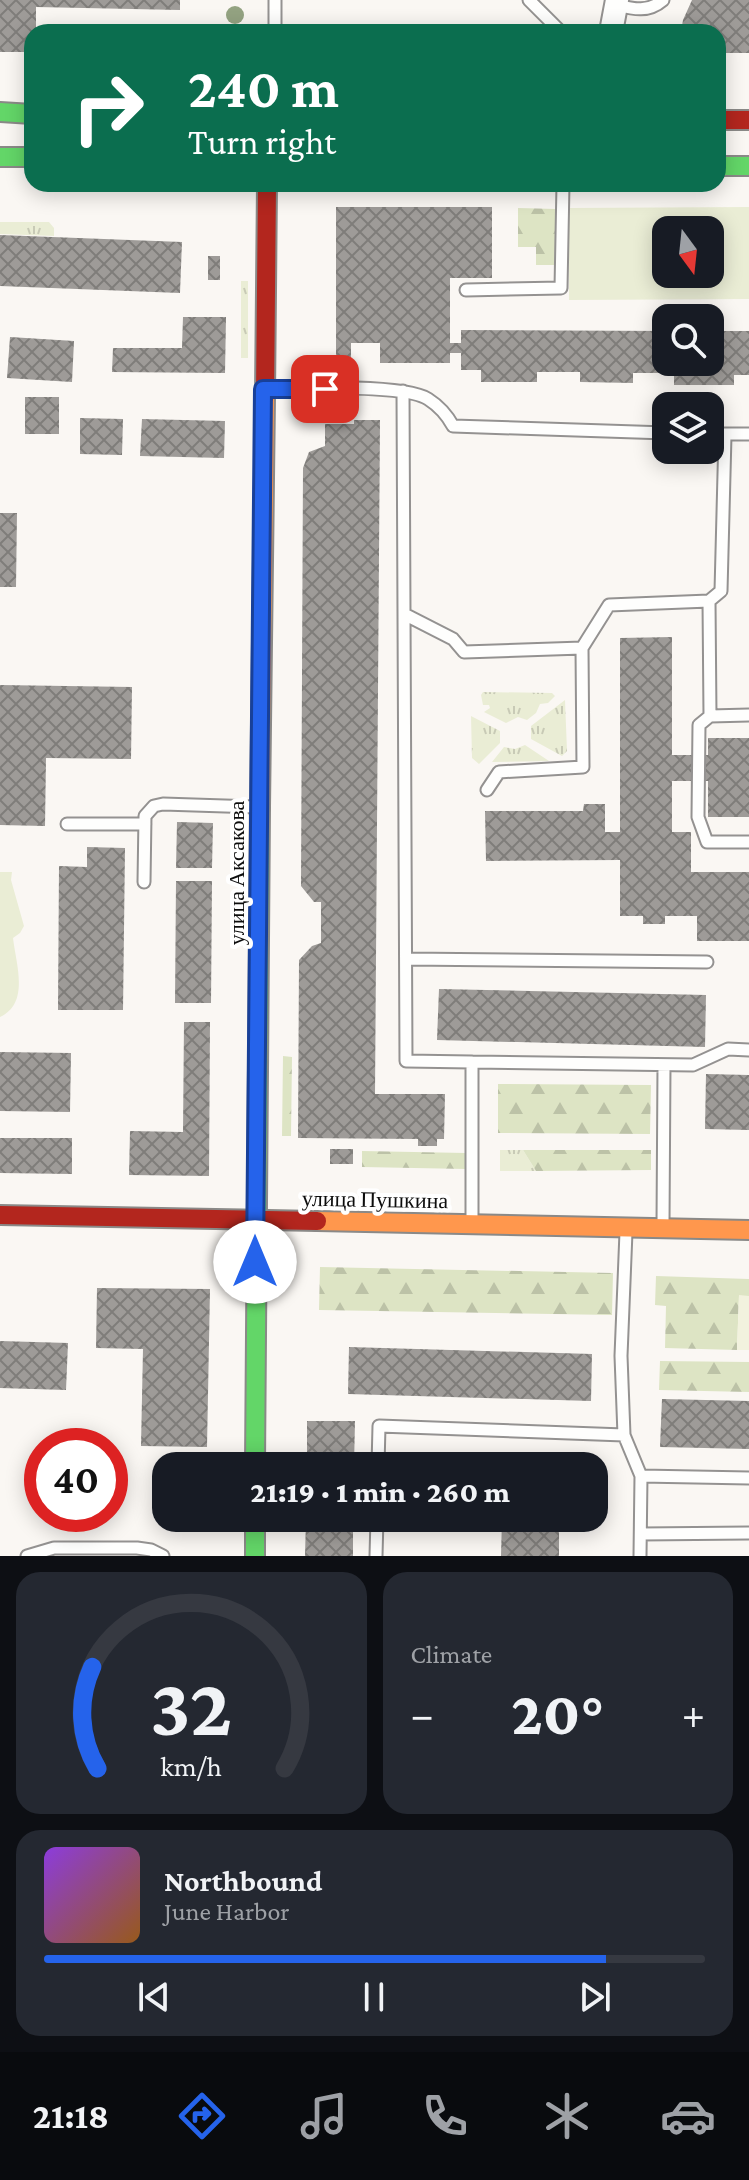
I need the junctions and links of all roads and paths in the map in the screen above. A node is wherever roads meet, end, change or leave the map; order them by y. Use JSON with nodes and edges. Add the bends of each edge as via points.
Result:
{"nodes":[{"id":1,"x":275,"y":0,"type":"edge"},
{"id":2,"x":529,"y":0,"type":"edge"},
{"id":3,"x":663,"y":0,"type":"edge"},
{"id":4,"x":617,"y":3,"type":"edge"},
{"id":5,"x":275,"y":24,"type":"edge"},
{"id":6,"x":553,"y":24,"type":"edge"},
{"id":7,"x":613,"y":24,"type":"edge"},
{"id":8,"x":0,"y":112,"type":"edge"},
{"id":9,"x":24,"y":114,"type":"edge"},
{"id":10,"x":726,"y":120,"type":"edge"},
{"id":11,"x":749,"y":120,"type":"edge"},
{"id":12,"x":0,"y":157,"type":"edge"},
{"id":13,"x":24,"y":157,"type":"edge"},
{"id":14,"x":726,"y":166,"type":"edge"},
{"id":15,"x":749,"y":166,"type":"edge"},
{"id":16,"x":267,"y":192,"type":"edge"},
{"id":17,"x":563,"y":192,"type":"edge"},
{"id":18,"x":466,"y":290,"type":"dead end"},
{"id":19,"x":263,"y":389,"type":"junction"},
{"id":20,"x":403,"y":391,"type":"junction"},
{"id":21,"x":652,"y":433,"type":"edge"},
{"id":22,"x":749,"y":434,"type":"edge"},
{"id":23,"x":725,"y":435,"type":"joint"},
{"id":24,"x":709,"y":601,"type":"junction"},
{"id":25,"x":406,"y":615,"type":"junction"},
{"id":26,"x":582,"y":648,"type":"junction"},
{"id":27,"x":749,"y":715,"type":"edge"},
{"id":28,"x":710,"y":716,"type":"junction"},
{"id":29,"x":487,"y":790,"type":"dead end"},
{"id":30,"x":259,"y":807,"type":"junction"},
{"id":31,"x":67,"y":824,"type":"dead end"},
{"id":32,"x":145,"y":824,"type":"junction"},
{"id":33,"x":749,"y":842,"type":"edge"},
{"id":34,"x":144,"y":882,"type":"dead end"},
{"id":35,"x":406,"y":959,"type":"junction"},
{"id":36,"x":707,"y":962,"type":"dead end"},
{"id":37,"x":749,"y":1050,"type":"edge"},
{"id":38,"x":472,"y":1062,"type":"junction"},
{"id":39,"x":664,"y":1065,"type":"junction"},
{"id":40,"x":0,"y":1215,"type":"edge"},
{"id":41,"x":255,"y":1220,"type":"junction"},
{"id":42,"x":471,"y":1225,"type":"junction"},
{"id":43,"x":626,"y":1229,"type":"junction"},
{"id":44,"x":663,"y":1229,"type":"junction"},
{"id":45,"x":749,"y":1230,"type":"edge"},
{"id":46,"x":624,"y":1435,"type":"junction"},
{"id":47,"x":255,"y":1452,"type":"edge"},
{"id":48,"x":378,"y":1452,"type":"edge"},
{"id":49,"x":641,"y":1476,"type":"junction"},
{"id":50,"x":749,"y":1478,"type":"edge"},
{"id":51,"x":255,"y":1532,"type":"edge"},
{"id":52,"x":377,"y":1532,"type":"edge"},
{"id":53,"x":749,"y":1533,"type":"edge"},
{"id":54,"x":641,"y":1534,"type":"junction"},
{"id":55,"x":27,"y":1556,"type":"edge"},
{"id":56,"x":163,"y":1556,"type":"edge"},
{"id":57,"x":255,"y":1556,"type":"edge"},
{"id":58,"x":376,"y":1556,"type":"edge"},
{"id":59,"x":640,"y":1556,"type":"edge"}],
"edges":[{"from":1,"to":5,"type":"lane"},
{"from":2,"to":6,"type":"lane"},
{"from":3,"to":4,"type":"lane","via":[[635,9]]},
{"from":4,"to":7,"type":"street"},
{"from":8,"to":9,"type":"street"},
{"from":10,"to":11,"type":"street"},
{"from":12,"to":13,"type":"street"},
{"from":14,"to":15,"type":"street"},
{"from":16,"to":19,"type":"street","name":"улица Аксакова"},
{"from":17,"to":18,"type":"lane","via":[[561,288]]},
{"from":19,"to":20,"type":"lane"},
{"from":19,"to":30,"type":"street","name":"улица Аксакова"},
{"from":20,"to":21,"type":"lane","via":[[426,398],[453,426]]},
{"from":20,"to":25,"type":"lane"},
{"from":22,"to":23,"type":"lane"},
{"from":23,"to":24,"type":"lane","via":[[721,591]]},
{"from":24,"to":26,"type":"lane","via":[[609,605]]},
{"from":24,"to":28,"type":"lane"},
{"from":25,"to":26,"type":"lane","via":[[453,639],[464,652]]},
{"from":25,"to":35,"type":"lane"},
{"from":26,"to":29,"type":"lane","via":[[583,767],[499,772]]},
{"from":27,"to":28,"type":"lane"},
{"from":28,"to":33,"type":"lane","via":[[699,725],[698,817],[707,842]]},
{"from":30,"to":32,"type":"lane","via":[[163,804],[147,812]]},
{"from":30,"to":41,"type":"street","name":"улица Аксакова"},
{"from":31,"to":32,"type":"lane"},
{"from":32,"to":34,"type":"lane"},
{"from":35,"to":36,"type":"lane"},
{"from":35,"to":38,"type":"lane","via":[[406,1061]]},
{"from":37,"to":39,"type":"lane","via":[[728,1049],[693,1065]]},
{"from":38,"to":39,"type":"lane"},
{"from":38,"to":42,"type":"lane"},
{"from":39,"to":44,"type":"lane"},
{"from":40,"to":41,"type":"street","name":"улица Пушкина"},
{"from":41,"to":42,"type":"street","name":"улица Пушкина"},
{"from":41,"to":47,"type":"street","name":"улица Аксакова"},
{"from":42,"to":43,"type":"street","name":"улица Пушкина"},
{"from":43,"to":44,"type":"street","name":"улица Пушкина"},
{"from":43,"to":46,"type":"lane"},
{"from":44,"to":45,"type":"street","name":"улица Пушкина"},
{"from":46,"to":48,"type":"lane","via":[[379,1426]]},
{"from":46,"to":49,"type":"lane"},
{"from":49,"to":50,"type":"lane"},
{"from":49,"to":54,"type":"lane"},
{"from":51,"to":57,"type":"street"},
{"from":52,"to":58,"type":"lane"},
{"from":53,"to":54,"type":"lane"},
{"from":54,"to":59,"type":"lane"},
{"from":55,"to":56,"type":"lane","via":[[54,1548],[137,1548]]}]}
